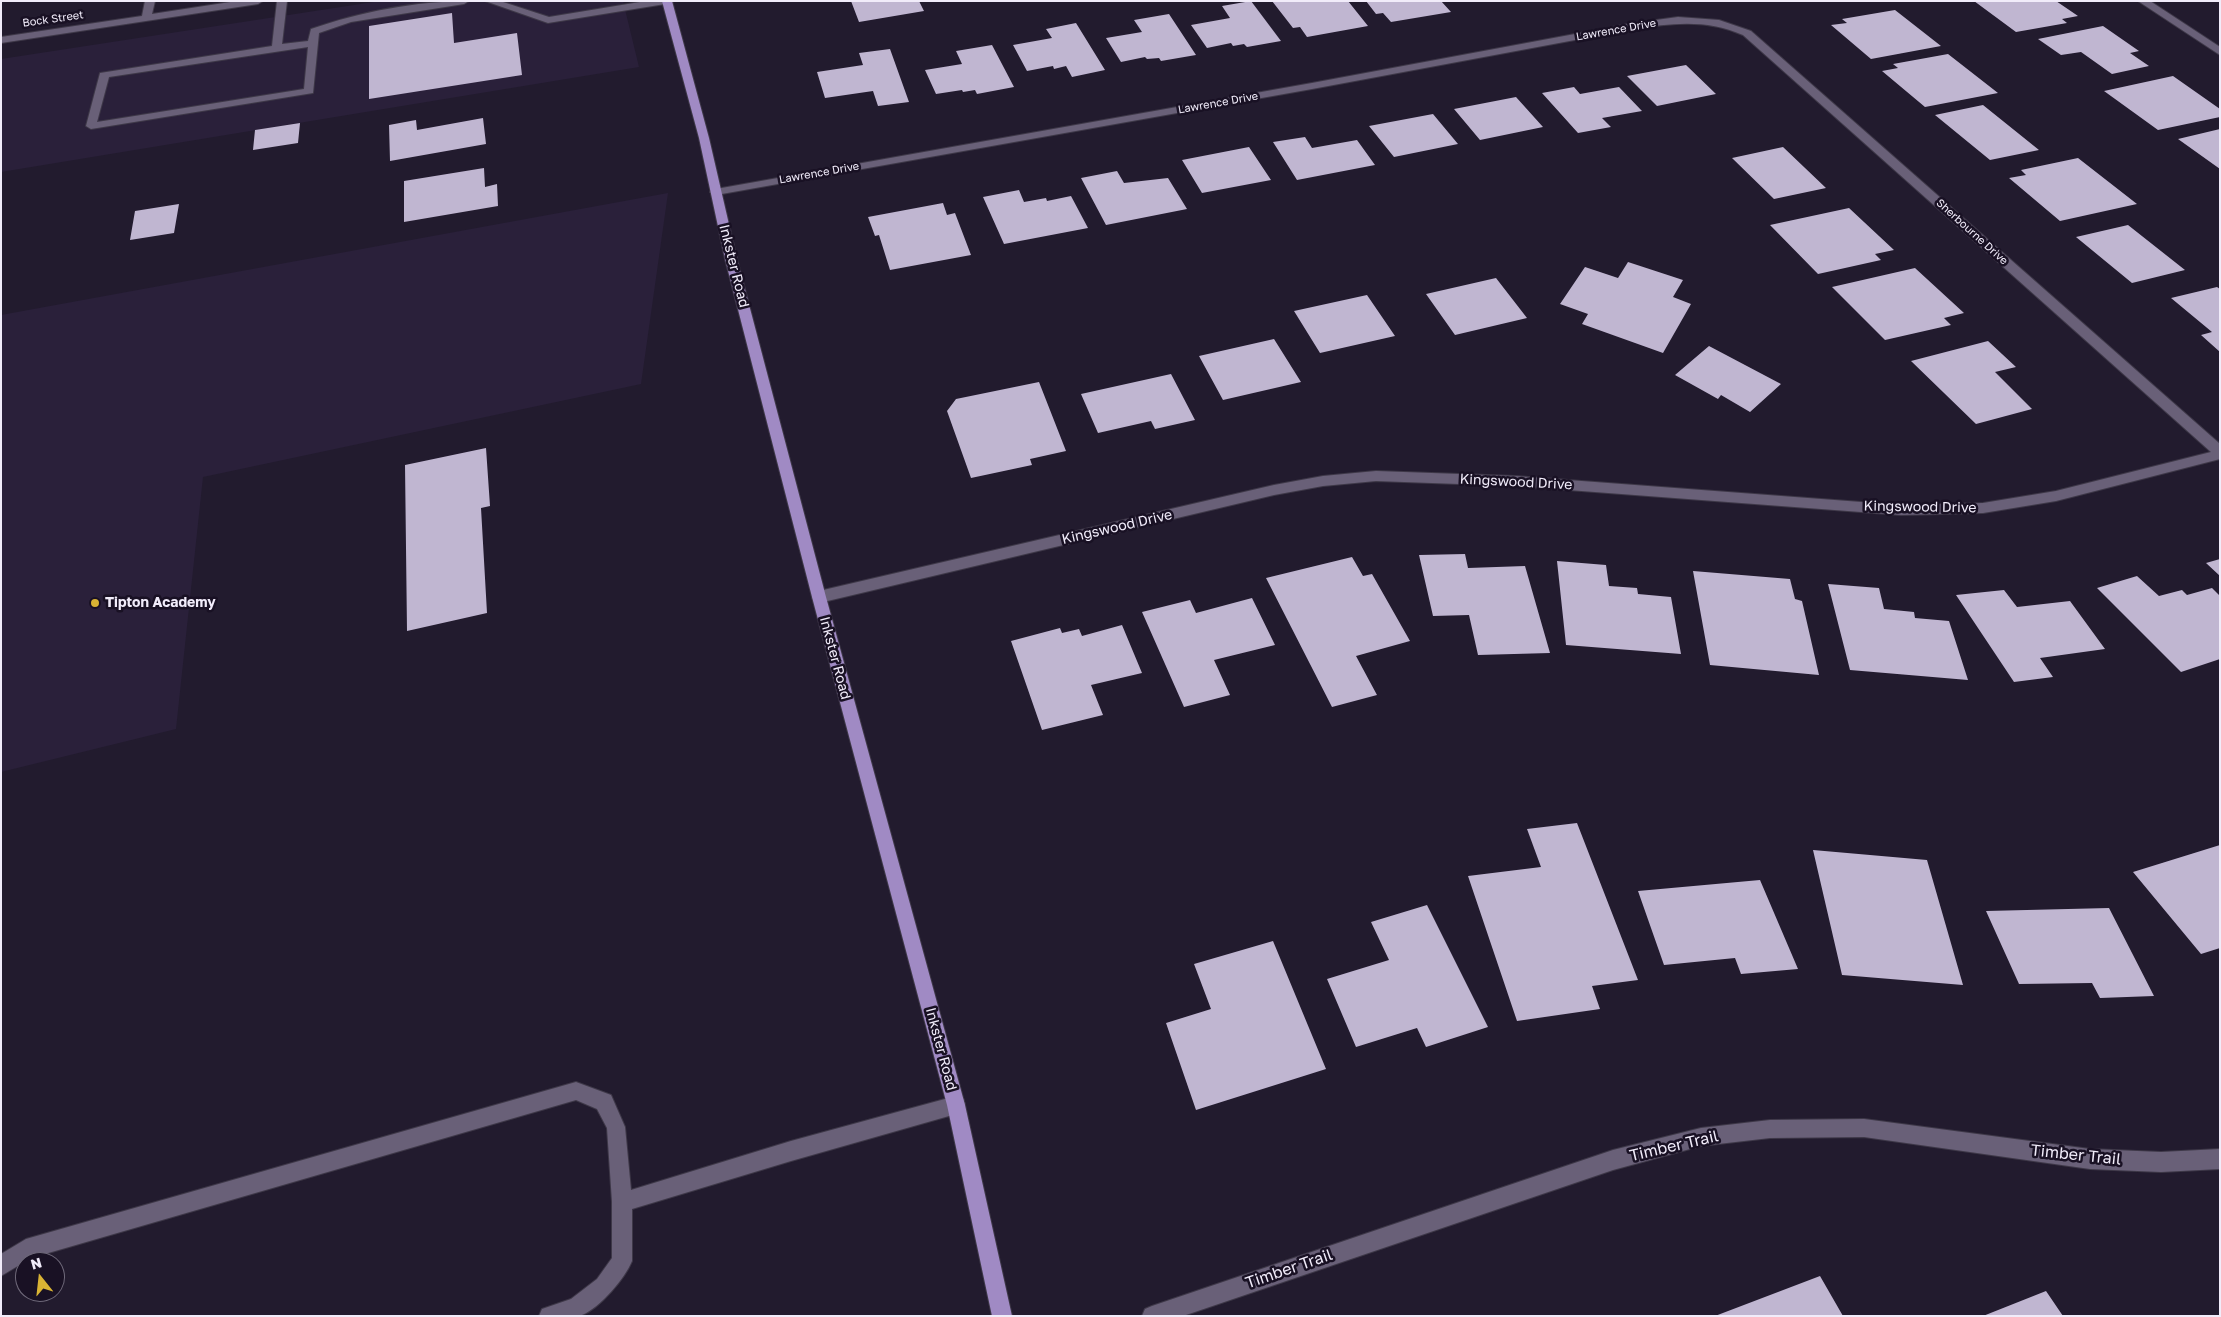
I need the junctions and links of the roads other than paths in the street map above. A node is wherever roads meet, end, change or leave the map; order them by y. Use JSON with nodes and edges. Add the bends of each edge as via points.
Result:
{"nodes":[{"id":1,"x":150,"y":1,"type":"edge"},
{"id":2,"x":258,"y":1,"type":"edge"},
{"id":3,"x":282,"y":1,"type":"edge"},
{"id":4,"x":464,"y":1,"type":"edge"},
{"id":5,"x":490,"y":1,"type":"edge"},
{"id":6,"x":666,"y":1,"type":"edge"},
{"id":7,"x":2144,"y":1,"type":"edge"},
{"id":8,"x":146,"y":18,"type":"junction"},
{"id":9,"x":1719,"y":22,"type":"joint"},
{"id":10,"x":1,"y":40,"type":"edge"},
{"id":11,"x":314,"y":43,"type":"junction"},
{"id":12,"x":277,"y":48,"type":"junction"},
{"id":13,"x":2220,"y":52,"type":"edge"},
{"id":14,"x":716,"y":192,"type":"junction"},
{"id":15,"x":2220,"y":453,"type":"edge"},
{"id":16,"x":819,"y":597,"type":"junction"},
{"id":17,"x":956,"y":1105,"type":"junction"},
{"id":18,"x":2220,"y":1158,"type":"edge"},
{"id":19,"x":622,"y":1202,"type":"junction"},
{"id":20,"x":1,"y":1266,"type":"edge"},
{"id":21,"x":549,"y":1316,"type":"edge"},
{"id":22,"x":1002,"y":1316,"type":"edge"},
{"id":23,"x":1152,"y":1316,"type":"edge"}],
"edges":[{"from":1,"to":8,"type":"street"},
{"from":2,"to":8,"type":"street","name":"Bock Street"},
{"from":3,"to":12,"type":"street"},
{"from":4,"to":11,"type":"street","via":[[350,19],[314,31]]},
{"from":5,"to":6,"type":"street","via":[[548,20]]},
{"from":6,"to":14,"type":"main road","name":"Inkster Road"},
{"from":7,"to":13,"type":"street"},
{"from":8,"to":10,"type":"street","name":"Bock Street"},
{"from":9,"to":14,"type":"street","name":"Lawrence Drive","via":[[1687,18],[1634,26]]},
{"from":9,"to":15,"type":"street","name":"Sherbourne Drive","via":[[1747,32]]},
{"from":11,"to":12,"type":"street"},
{"from":11,"to":12,"type":"street","via":[[309,91],[92,126],[104,75]]},
{"from":14,"to":16,"type":"main road","name":"Inkster Road"},
{"from":15,"to":16,"type":"street","name":"Kingswood Drive","via":[[2056,496],[1983,508],[1901,510],[1515,481],[1376,476],[1324,481]]},
{"from":16,"to":17,"type":"main road","name":"Inkster Road"},
{"from":17,"to":19,"type":"street"},
{"from":17,"to":22,"type":"main road","name":"Inkster Road"},
{"from":18,"to":23,"type":"street","name":"Timber Trail","via":[[2161,1162],[2090,1159],[1864,1128],[1770,1129],[1701,1137],[1613,1160]]},
{"from":19,"to":20,"type":"street","via":[[616,1127],[604,1102],[576,1091],[26,1248]]},
{"from":19,"to":21,"type":"street","via":[[622,1261],[604,1286],[577,1307]]}]}
